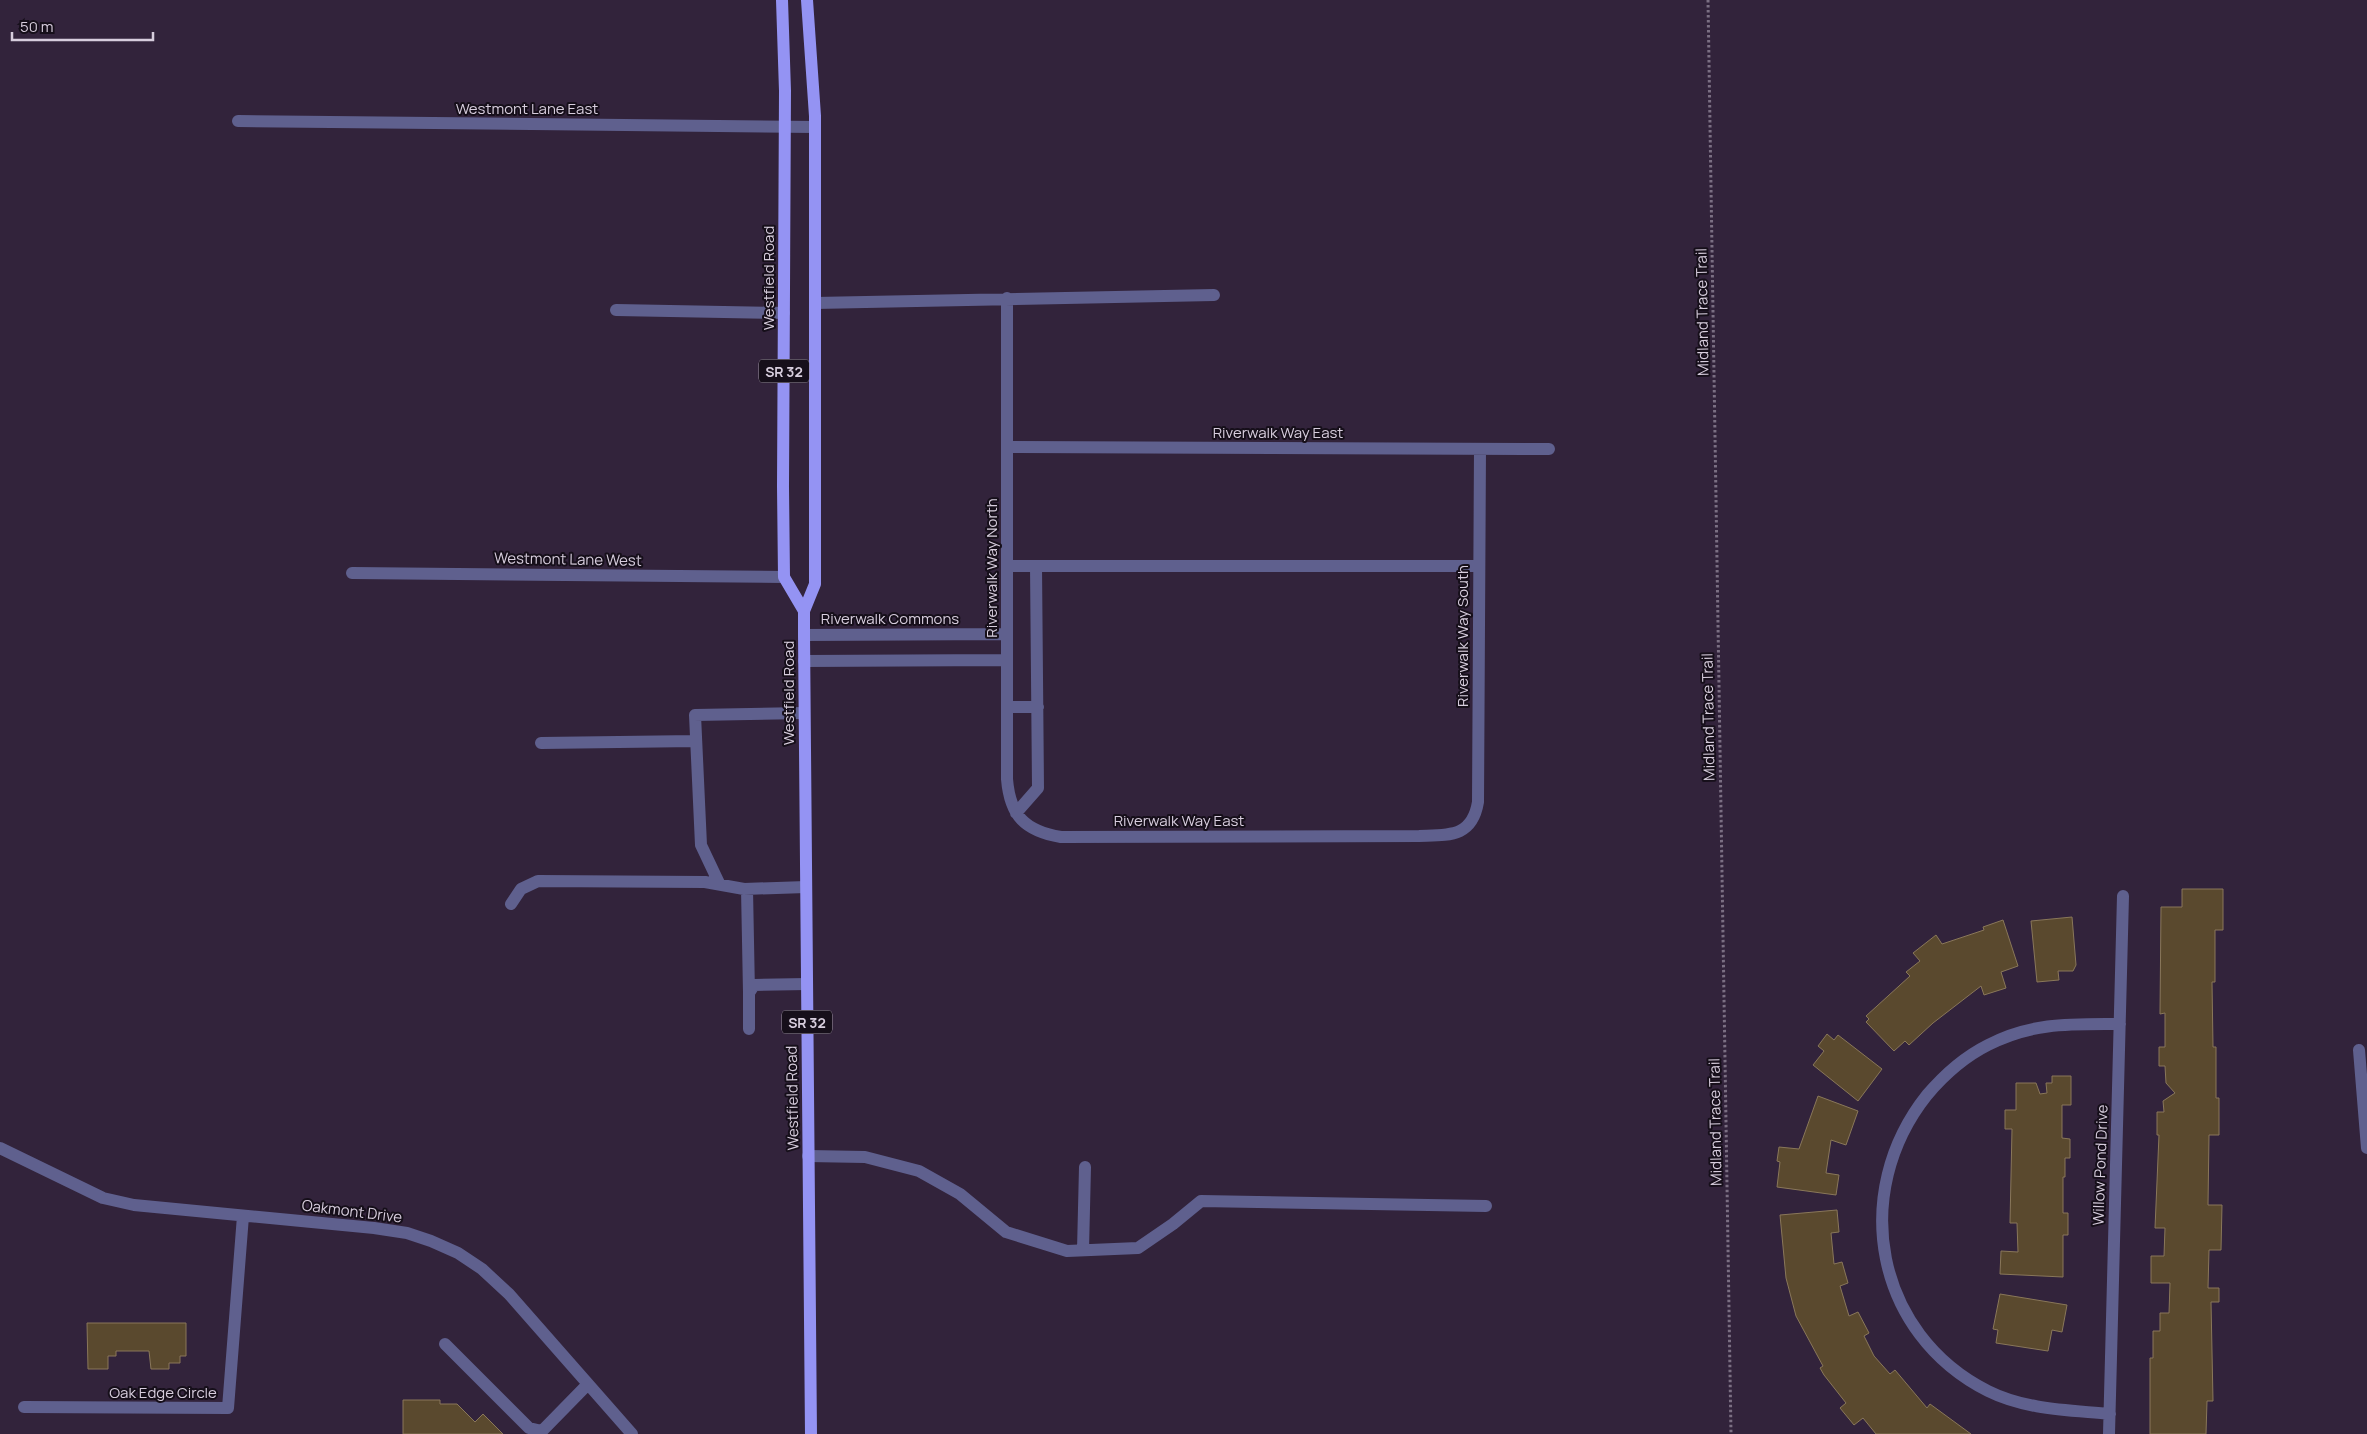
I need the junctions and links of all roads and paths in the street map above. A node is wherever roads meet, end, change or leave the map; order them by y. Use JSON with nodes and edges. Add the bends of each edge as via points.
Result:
{"nodes":[{"id":1,"x":782,"y":0,"type":"edge"},
{"id":2,"x":807,"y":0,"type":"edge"},
{"id":3,"x":1708,"y":0,"type":"edge"},
{"id":4,"x":238,"y":121,"type":"dead end"},
{"id":5,"x":785,"y":126,"type":"junction"},
{"id":6,"x":815,"y":127,"type":"junction"},
{"id":7,"x":1214,"y":295,"type":"dead end"},
{"id":8,"x":1007,"y":298,"type":"junction"},
{"id":9,"x":815,"y":303,"type":"junction"},
{"id":10,"x":616,"y":310,"type":"dead end"},
{"id":11,"x":784,"y":313,"type":"junction"},
{"id":12,"x":1008,"y":447,"type":"junction"},
{"id":13,"x":1480,"y":449,"type":"junction"},
{"id":14,"x":1549,"y":449,"type":"dead end"},
{"id":15,"x":1008,"y":566,"type":"junction"},
{"id":16,"x":1036,"y":566,"type":"junction"},
{"id":17,"x":1478,"y":566,"type":"junction"},
{"id":18,"x":352,"y":573,"type":"dead end"},
{"id":19,"x":784,"y":577,"type":"junction"},
{"id":20,"x":804,"y":611,"type":"junction"},
{"id":21,"x":1008,"y":634,"type":"junction"},
{"id":22,"x":804,"y":635,"type":"junction"},
{"id":23,"x":1008,"y":660,"type":"junction"},
{"id":24,"x":804,"y":661,"type":"junction"},
{"id":25,"x":1038,"y":707,"type":"junction"},
{"id":26,"x":1008,"y":708,"type":"junction"},
{"id":27,"x":804,"y":713,"type":"junction"},
{"id":28,"x":696,"y":741,"type":"junction"},
{"id":29,"x":541,"y":743,"type":"dead end"},
{"id":30,"x":1016,"y":812,"type":"junction"},
{"id":31,"x":1472,"y":821,"type":"joint"},
{"id":32,"x":1032,"y":829,"type":"joint"},
{"id":33,"x":719,"y":883,"type":"junction"},
{"id":34,"x":806,"y":887,"type":"junction"},
{"id":35,"x":747,"y":889,"type":"junction"},
{"id":36,"x":2124,"y":896,"type":"dead end"},
{"id":37,"x":511,"y":904,"type":"dead end"},
{"id":38,"x":807,"y":984,"type":"junction"},
{"id":39,"x":749,"y":993,"type":"junction"},
{"id":40,"x":2120,"y":1024,"type":"junction"},
{"id":41,"x":749,"y":1029,"type":"dead end"},
{"id":42,"x":2359,"y":1050,"type":"dead end"},
{"id":43,"x":0,"y":1148,"type":"edge"},
{"id":44,"x":2367,"y":1148,"type":"edge"},
{"id":45,"x":808,"y":1156,"type":"junction"},
{"id":46,"x":1085,"y":1167,"type":"dead end"},
{"id":47,"x":1486,"y":1206,"type":"dead end"},
{"id":48,"x":243,"y":1216,"type":"junction"},
{"id":49,"x":1083,"y":1250,"type":"junction"},
{"id":50,"x":445,"y":1344,"type":"dead end"},
{"id":51,"x":588,"y":1384,"type":"junction"},
{"id":52,"x":24,"y":1407,"type":"dead end"},
{"id":53,"x":2110,"y":1414,"type":"junction"},
{"id":54,"x":632,"y":1434,"type":"edge"},
{"id":55,"x":810,"y":1434,"type":"edge"},
{"id":56,"x":1731,"y":1434,"type":"edge"},
{"id":57,"x":2109,"y":1434,"type":"edge"}],
"edges":[{"from":1,"to":5,"type":"main road","name":"Westfield Road","number":"SR 32"},
{"from":2,"to":6,"type":"main road","name":"Westfield Road"},
{"from":3,"to":56,"type":"path","name":"Midland Trace Trail"},
{"from":4,"to":5,"type":"street","name":"Westmont Lane East"},
{"from":5,"to":6,"type":"street","name":"Westmont Lane East"},
{"from":5,"to":11,"type":"main road","name":"Westfield Road","number":"SR 32"},
{"from":6,"to":9,"type":"main road","name":"Westfield Road","number":"SR 32"},
{"from":7,"to":8,"type":"street"},
{"from":8,"to":9,"type":"street"},
{"from":8,"to":12,"type":"street","name":"Riverwalk Way North"},
{"from":9,"to":20,"type":"main road","name":"Westfield Road","number":"SR 32","via":[[815,584]]},
{"from":10,"to":11,"type":"street"},
{"from":11,"to":19,"type":"main road","name":"Westfield Road","number":"SR 32"},
{"from":12,"to":13,"type":"street","name":"Riverwalk Way East"},
{"from":12,"to":15,"type":"street","name":"Riverwalk Way North"},
{"from":13,"to":14,"type":"street","name":"Riverwalk Way East"},
{"from":13,"to":17,"type":"street","name":"Riverwalk Way South"},
{"from":15,"to":16,"type":"street"},
{"from":15,"to":21,"type":"street","name":"Riverwalk Way North"},
{"from":16,"to":17,"type":"street"},
{"from":16,"to":25,"type":"street"},
{"from":17,"to":31,"type":"street","name":"Riverwalk Way South","via":[[1478,802]]},
{"from":18,"to":19,"type":"street","name":"Westmont Lane West"},
{"from":19,"to":20,"type":"main road"},
{"from":20,"to":22,"type":"main road","name":"Westfield Road","number":"SR 32"},
{"from":21,"to":22,"type":"street","name":"Riverwalk Commons"},
{"from":21,"to":23,"type":"street","name":"Riverwalk Way North"},
{"from":22,"to":24,"type":"main road","name":"Westfield Road","number":"SR 32"},
{"from":23,"to":24,"type":"street"},
{"from":23,"to":26,"type":"street","name":"Riverwalk Way North"},
{"from":24,"to":27,"type":"main road","name":"Westfield Road","number":"SR 32"},
{"from":25,"to":26,"type":"street"},
{"from":25,"to":30,"type":"street","via":[[1038,788]]},
{"from":26,"to":30,"type":"street","name":"Riverwalk Way North","via":[[1007,779]]},
{"from":27,"to":28,"type":"street","via":[[695,715]]},
{"from":27,"to":34,"type":"main road","name":"Westfield Road","number":"SR 32"},
{"from":28,"to":29,"type":"street"},
{"from":28,"to":33,"type":"street","via":[[702,845]]},
{"from":30,"to":32,"type":"street","name":"Riverwalk Way North"},
{"from":31,"to":32,"type":"street","name":"Riverwalk Way East","via":[[1464,830],[1451,835],[1420,836],[1061,837]]},
{"from":33,"to":35,"type":"street"},
{"from":33,"to":37,"type":"street","via":[[538,881],[522,889]]},
{"from":34,"to":35,"type":"street"},
{"from":34,"to":38,"type":"main road","name":"Westfield Road","number":"SR 32"},
{"from":35,"to":39,"type":"street"},
{"from":36,"to":40,"type":"street","name":"Willow Pond Drive"},
{"from":38,"to":39,"type":"street","via":[[754,985]]},
{"from":38,"to":45,"type":"main road","name":"Westfield Road","number":"SR 32"},
{"from":39,"to":41,"type":"street"},
{"from":40,"to":53,"type":"street","name":"Willow Pond Drive"},
{"from":40,"to":53,"type":"street","via":[[2057,1023],[2038,1027],[1987,1045],[1962,1061],[1938,1082],[1902,1134],[1889,1164],[1882,1228],[1886,1262],[1897,1296],[1915,1327],[1936,1353],[1964,1376],[1989,1391],[2021,1403]]},
{"from":42,"to":44,"type":"street"},
{"from":43,"to":48,"type":"street","name":"Oakmont Drive","via":[[103,1198],[134,1205]]},
{"from":45,"to":49,"type":"street","via":[[865,1157],[919,1171],[960,1194],[1006,1232],[1067,1251]]},
{"from":45,"to":55,"type":"main road","name":"Westfield Road","number":"SR 32"},
{"from":46,"to":49,"type":"street"},
{"from":47,"to":49,"type":"street","via":[[1201,1201],[1138,1248]]},
{"from":48,"to":51,"type":"street","name":"Oakmont Drive","via":[[407,1233],[458,1253],[482,1269],[509,1294]]},
{"from":48,"to":52,"type":"street","name":"Oak Edge Circle","via":[[228,1408]]},
{"from":50,"to":51,"type":"street","via":[[529,1428],[542,1431]]},
{"from":51,"to":54,"type":"street","name":"Oakmont Drive"},
{"from":53,"to":57,"type":"street","name":"Willow Pond Drive"}]}
